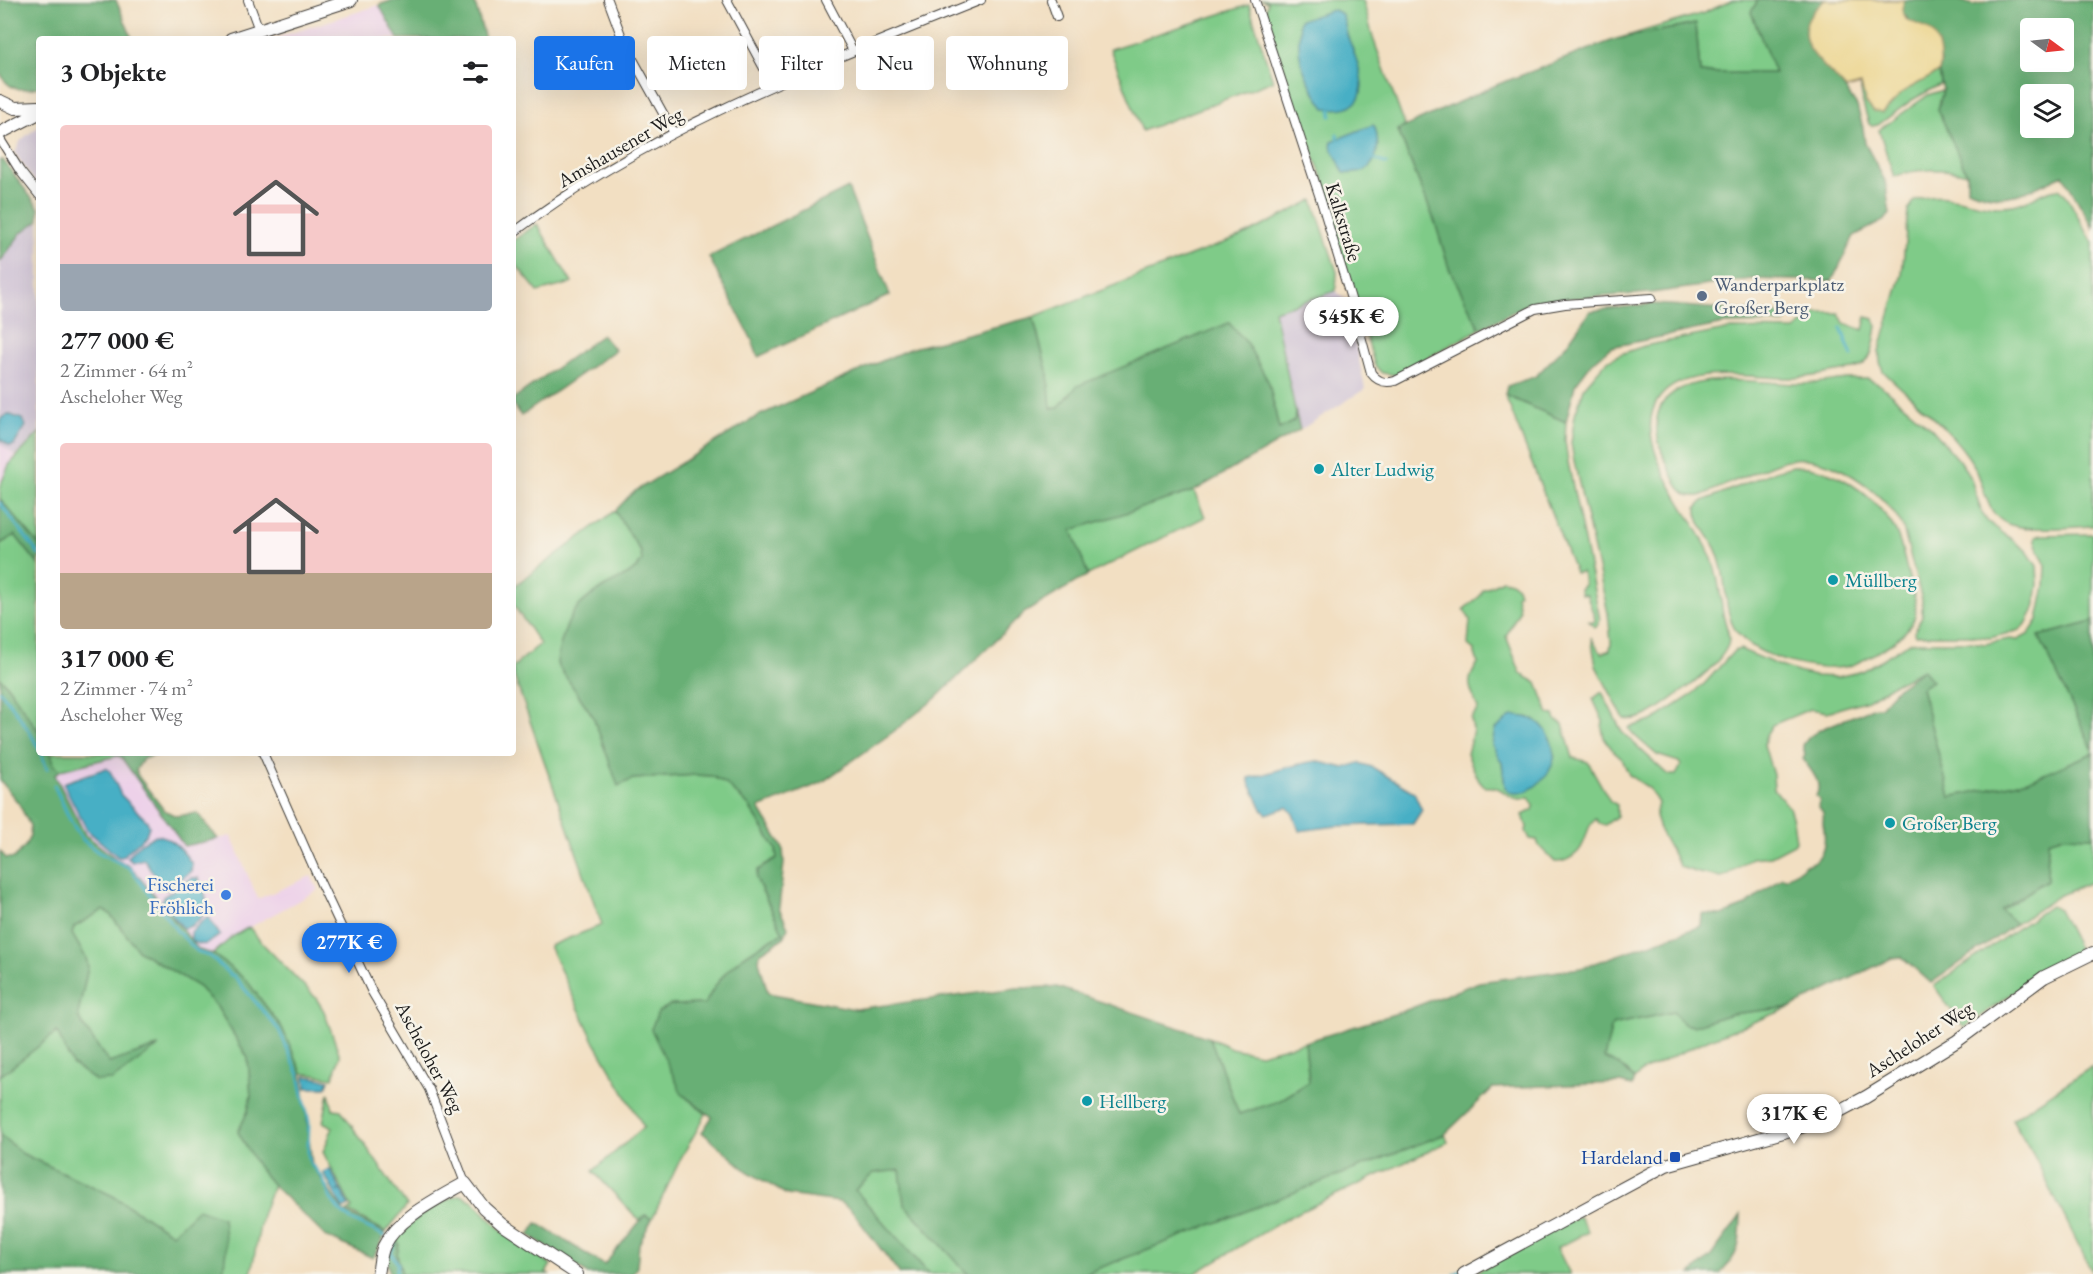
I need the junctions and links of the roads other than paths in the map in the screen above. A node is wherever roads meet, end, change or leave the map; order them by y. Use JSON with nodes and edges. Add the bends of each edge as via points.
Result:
{"nodes":[{"id":1,"x":248,"y":0,"type":"edge"},
{"id":2,"x":351,"y":0,"type":"edge"},
{"id":3,"x":608,"y":0,"type":"edge"},
{"id":4,"x":727,"y":0,"type":"edge"},
{"id":5,"x":826,"y":0,"type":"edge"},
{"id":6,"x":981,"y":0,"type":"edge"},
{"id":7,"x":1051,"y":0,"type":"edge"},
{"id":8,"x":1255,"y":0,"type":"edge"},
{"id":9,"x":1057,"y":17,"type":"dead end"},
{"id":10,"x":259,"y":30,"type":"junction"},
{"id":11,"x":240,"y":36,"type":"edge"},
{"id":12,"x":853,"y":51,"type":"junction"},
{"id":13,"x":844,"y":55,"type":"edge"},
{"id":14,"x":759,"y":60,"type":"edge"},
{"id":15,"x":765,"y":90,"type":"edge"},
{"id":16,"x":0,"y":101,"type":"edge"},
{"id":17,"x":36,"y":107,"type":"edge"},
{"id":18,"x":36,"y":115,"type":"edge"},
{"id":19,"x":0,"y":133,"type":"edge"},
{"id":20,"x":674,"y":134,"type":"junction"},
{"id":21,"x":0,"y":139,"type":"edge"},
{"id":22,"x":36,"y":191,"type":"edge"},
{"id":23,"x":516,"y":231,"type":"edge"},
{"id":24,"x":1652,"y":298,"type":"dead end"},
{"id":25,"x":264,"y":756,"type":"edge"},
{"id":26,"x":2093,"y":953,"type":"edge"},
{"id":27,"x":465,"y":1183,"type":"junction"},
{"id":28,"x":378,"y":1274,"type":"edge"},
{"id":29,"x":577,"y":1274,"type":"edge"},
{"id":30,"x":1464,"y":1274,"type":"edge"}],
"edges":[{"from":1,"to":10,"type":"street"},
{"from":2,"to":10,"type":"street"},
{"from":3,"to":20,"type":"street","via":[[624,43]]},
{"from":4,"to":14,"type":"street"},
{"from":5,"to":12,"type":"street"},
{"from":6,"to":12,"type":"street","name":"Amshausener Weg"},
{"from":7,"to":9,"type":"street"},
{"from":8,"to":24,"type":"street","name":"Kalkstraße","via":[[1375,378],[1381,382],[1395,381],[1535,309]]},
{"from":10,"to":11,"type":"street"},
{"from":12,"to":13,"type":"street","name":"Amshausener Weg"},
{"from":15,"to":20,"type":"street","name":"Amshausener Weg"},
{"from":16,"to":17,"type":"street","via":[[15,108]]},
{"from":18,"to":19,"type":"street"},
{"from":20,"to":23,"type":"street","name":"Amshausener Weg","via":[[557,202]]},
{"from":21,"to":22,"type":"street"},
{"from":25,"to":27,"type":"street","name":"Ascheloher Weg","via":[[372,992],[429,1089]]},
{"from":26,"to":30,"type":"street","name":"Ascheloher Weg","via":[[2044,977],[1957,1041],[1834,1114],[1666,1165]]},
{"from":27,"to":28,"type":"street","via":[[426,1206],[390,1237],[383,1247]]},
{"from":27,"to":29,"type":"street","name":"Ascheloher Weg","via":[[502,1224]]}]}
